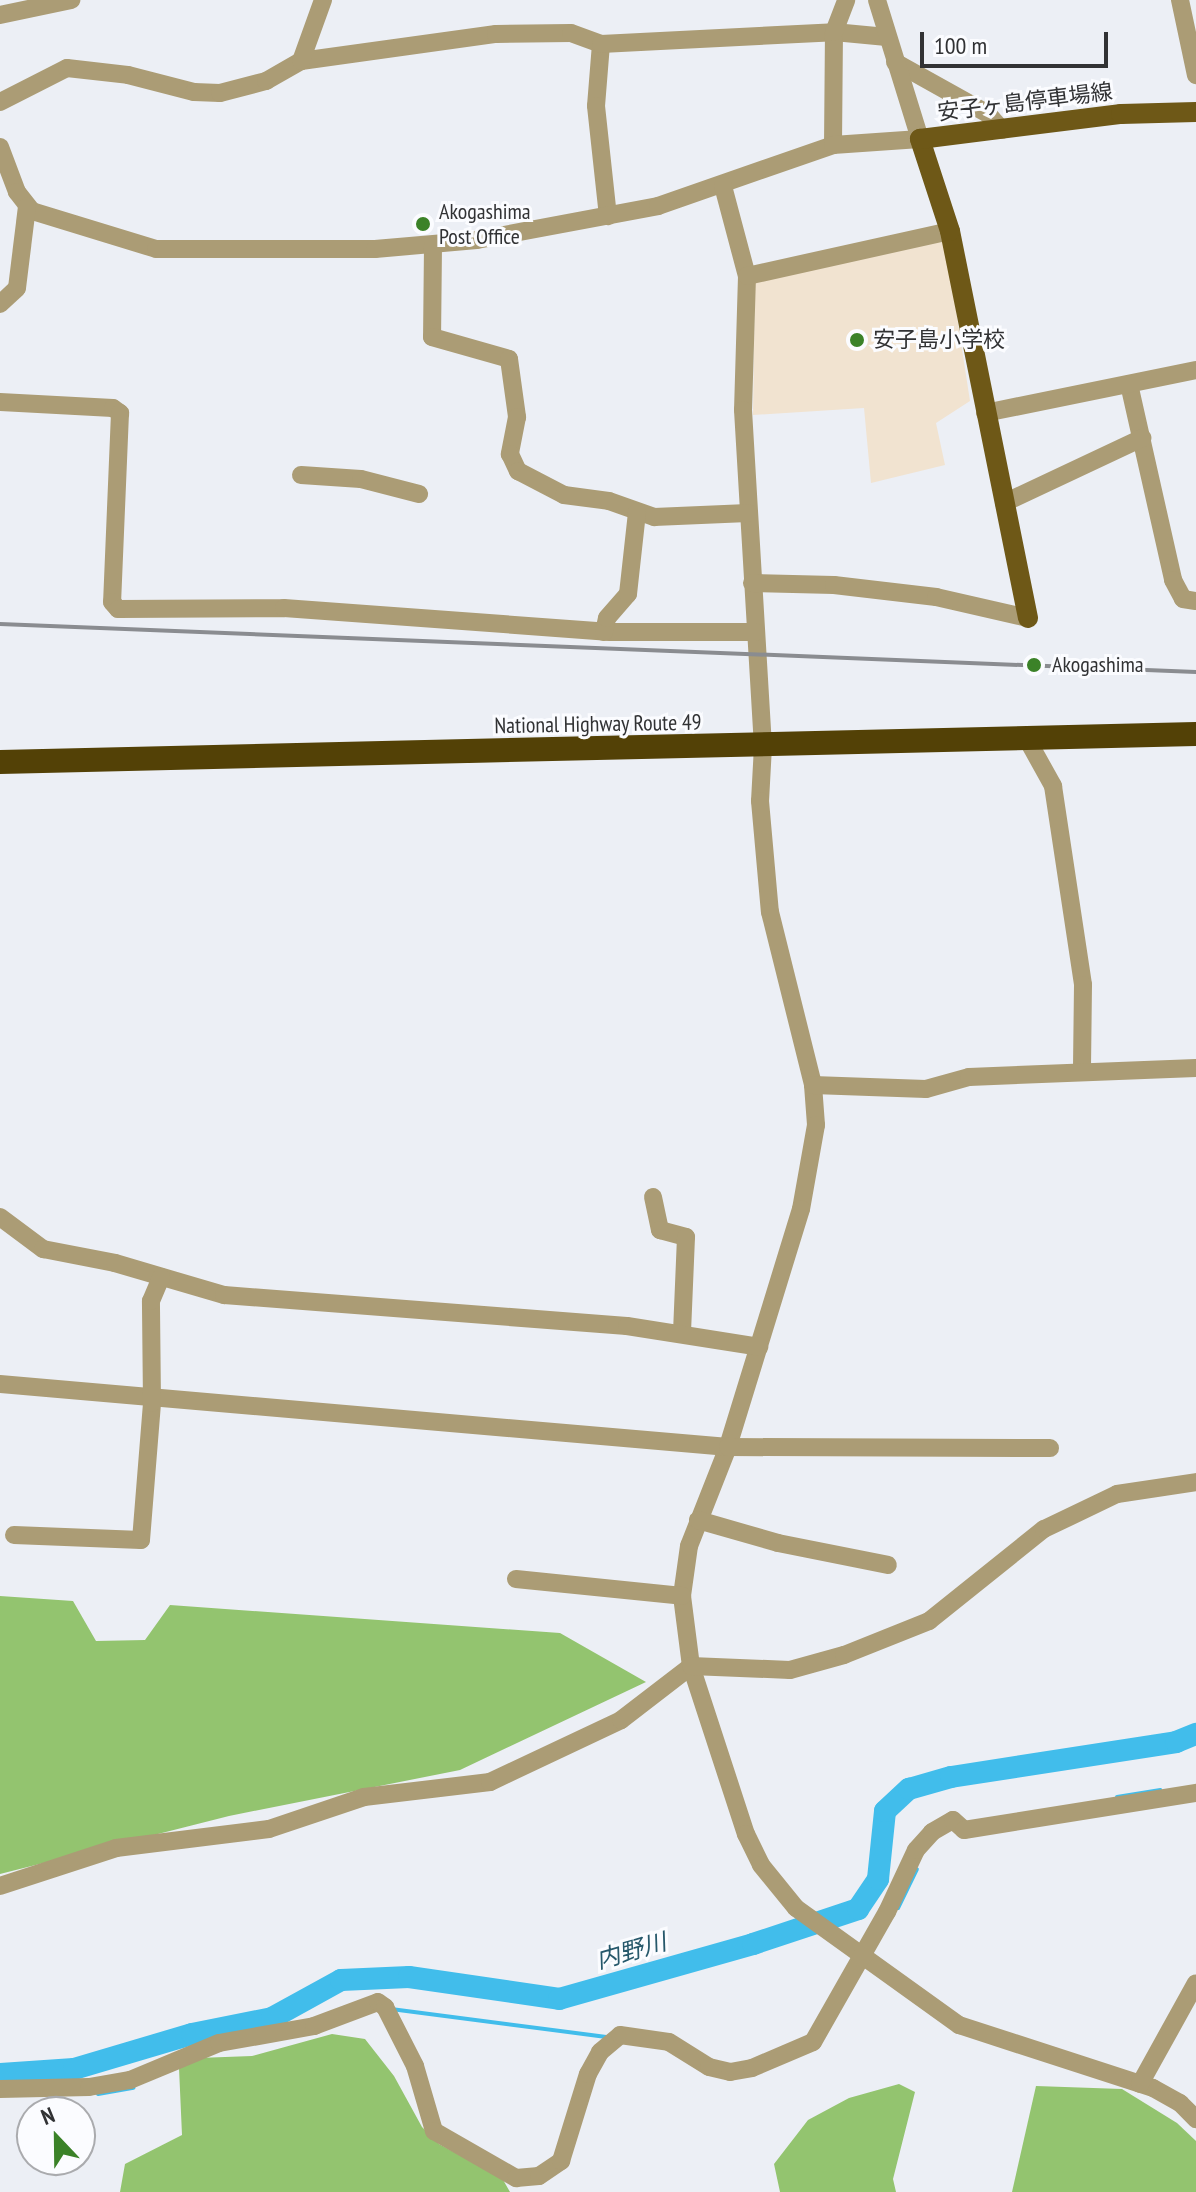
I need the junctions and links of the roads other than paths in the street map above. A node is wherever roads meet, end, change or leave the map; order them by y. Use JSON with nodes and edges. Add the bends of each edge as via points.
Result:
{"nodes":[{"id":1,"x":71,"y":0,"type":"edge"},
{"id":2,"x":323,"y":0,"type":"edge"},
{"id":3,"x":846,"y":0,"type":"edge"},
{"id":4,"x":877,"y":0,"type":"edge"},
{"id":5,"x":1180,"y":0,"type":"edge"},
{"id":6,"x":36,"y":4,"type":"edge"},
{"id":7,"x":0,"y":15,"type":"edge"},
{"id":8,"x":834,"y":32,"type":"junction"},
{"id":9,"x":887,"y":37,"type":"junction"},
{"id":10,"x":601,"y":44,"type":"junction"},
{"id":11,"x":1194,"y":52,"type":"edge"},
{"id":12,"x":301,"y":61,"type":"junction"},
{"id":13,"x":895,"y":62,"type":"junction"},
{"id":14,"x":1196,"y":75,"type":"edge"},
{"id":15,"x":0,"y":102,"type":"edge"},
{"id":16,"x":1196,"y":112,"type":"edge"},
{"id":17,"x":1002,"y":130,"type":"junction"},
{"id":18,"x":920,"y":139,"type":"junction"},
{"id":19,"x":833,"y":145,"type":"junction"},
{"id":20,"x":0,"y":147,"type":"edge"},
{"id":21,"x":723,"y":186,"type":"junction"},
{"id":22,"x":27,"y":207,"type":"junction"},
{"id":23,"x":608,"y":216,"type":"junction"},
{"id":24,"x":950,"y":231,"type":"junction"},
{"id":25,"x":433,"y":246,"type":"junction"},
{"id":26,"x":747,"y":276,"type":"junction"},
{"id":27,"x":0,"y":304,"type":"edge"},
{"id":28,"x":1196,"y":370,"type":"edge"},
{"id":29,"x":1129,"y":384,"type":"junction"},
{"id":30,"x":0,"y":402,"type":"edge"},
{"id":31,"x":985,"y":413,"type":"junction"},
{"id":32,"x":1142,"y":438,"type":"junction"},
{"id":33,"x":301,"y":475,"type":"dead end"},
{"id":34,"x":419,"y":494,"type":"dead end"},
{"id":35,"x":1004,"y":503,"type":"junction"},
{"id":36,"x":637,"y":512,"type":"junction"},
{"id":37,"x":748,"y":513,"type":"junction"},
{"id":38,"x":752,"y":583,"type":"junction"},
{"id":39,"x":1196,"y":601,"type":"edge"},
{"id":40,"x":1028,"y":618,"type":"joint"},
{"id":41,"x":604,"y":632,"type":"junction"},
{"id":42,"x":756,"y":632,"type":"junction"},
{"id":43,"x":1196,"y":734,"type":"edge"},
{"id":44,"x":1027,"y":739,"type":"junction"},
{"id":45,"x":763,"y":746,"type":"junction"},
{"id":46,"x":0,"y":762,"type":"edge"},
{"id":47,"x":1196,"y":1068,"type":"edge"},
{"id":48,"x":1082,"y":1072,"type":"junction"},
{"id":49,"x":813,"y":1085,"type":"junction"},
{"id":50,"x":653,"y":1197,"type":"dead end"},
{"id":51,"x":0,"y":1217,"type":"edge"},
{"id":52,"x":161,"y":1277,"type":"junction"},
{"id":53,"x":682,"y":1333,"type":"junction"},
{"id":54,"x":759,"y":1347,"type":"junction"},
{"id":55,"x":0,"y":1384,"type":"edge"},
{"id":56,"x":150,"y":1397,"type":"junction"},
{"id":57,"x":728,"y":1447,"type":"junction"},
{"id":58,"x":1050,"y":1448,"type":"dead end"},
{"id":59,"x":1196,"y":1482,"type":"edge"},
{"id":60,"x":698,"y":1520,"type":"junction"},
{"id":61,"x":14,"y":1535,"type":"dead end"},
{"id":62,"x":888,"y":1565,"type":"dead end"},
{"id":63,"x":516,"y":1579,"type":"dead end"},
{"id":64,"x":682,"y":1596,"type":"junction"},
{"id":65,"x":691,"y":1666,"type":"junction"},
{"id":66,"x":1196,"y":1793,"type":"edge"},
{"id":67,"x":0,"y":1886,"type":"edge"},
{"id":68,"x":860,"y":1957,"type":"junction"},
{"id":69,"x":1196,"y":1983,"type":"edge"},
{"id":70,"x":1140,"y":2084,"type":"junction"},
{"id":71,"x":0,"y":2089,"type":"edge"},
{"id":72,"x":1196,"y":2119,"type":"edge"}],
"edges":[{"from":1,"to":6,"type":"street"},
{"from":2,"to":12,"type":"street"},
{"from":3,"to":8,"type":"street"},
{"from":4,"to":9,"type":"street"},
{"from":5,"to":11,"type":"street"},
{"from":6,"to":7,"type":"street"},
{"from":8,"to":9,"type":"street"},
{"from":8,"to":10,"type":"street"},
{"from":8,"to":19,"type":"street"},
{"from":9,"to":13,"type":"street"},
{"from":10,"to":12,"type":"street","via":[[571,33],[496,34]]},
{"from":10,"to":23,"type":"street","via":[[596,106]]},
{"from":11,"to":14,"type":"street"},
{"from":12,"to":15,"type":"street","via":[[266,81],[220,93],[67,68]]},
{"from":13,"to":17,"type":"street","via":[[988,114]]},
{"from":13,"to":18,"type":"street"},
{"from":16,"to":17,"type":"main road","name":"安子ヶ島停車場線","via":[[1121,114]]},
{"from":17,"to":18,"type":"main road","name":"安子ヶ島停車場線"},
{"from":18,"to":19,"type":"street"},
{"from":18,"to":24,"type":"main road","name":"安子ヶ島停車場線"},
{"from":19,"to":21,"type":"street"},
{"from":20,"to":22,"type":"street"},
{"from":21,"to":23,"type":"street"},
{"from":21,"to":26,"type":"street"},
{"from":22,"to":25,"type":"street","via":[[167,250]]},
{"from":22,"to":27,"type":"street","via":[[17,288]]},
{"from":23,"to":25,"type":"street"},
{"from":24,"to":26,"type":"street"},
{"from":24,"to":31,"type":"main road","name":"安子ヶ島停車場線"},
{"from":25,"to":36,"type":"street","via":[[433,339],[505,356],[512,364],[517,417],[510,454],[515,468],[564,495],[600,499]]},
{"from":26,"to":37,"type":"street","via":[[743,410]]},
{"from":28,"to":29,"type":"street"},
{"from":29,"to":31,"type":"street"},
{"from":29,"to":32,"type":"street"},
{"from":30,"to":41,"type":"street","via":[[113,408],[120,413],[112,602],[118,609],[284,608]]},
{"from":31,"to":35,"type":"main road","name":"安子ヶ島停車場線"},
{"from":32,"to":35,"type":"street"},
{"from":32,"to":39,"type":"street","via":[[1173,580],[1183,599]]},
{"from":33,"to":34,"type":"street","via":[[361,479]]},
{"from":35,"to":40,"type":"main road","name":"安子ヶ島停車場線"},
{"from":36,"to":37,"type":"street","via":[[666,519]]},
{"from":36,"to":41,"type":"street","via":[[628,594],[610,613]]},
{"from":37,"to":38,"type":"street"},
{"from":38,"to":40,"type":"street","via":[[834,585],[936,597]]},
{"from":38,"to":42,"type":"street"},
{"from":41,"to":42,"type":"street"},
{"from":42,"to":45,"type":"street"},
{"from":43,"to":44,"type":"highway","name":"National Highway Route 49"},
{"from":44,"to":45,"type":"highway","name":"National Highway Route 49"},
{"from":44,"to":48,"type":"street","via":[[1053,786],[1083,985]]},
{"from":45,"to":46,"type":"highway","name":"National Highway Route 49"},
{"from":45,"to":49,"type":"street","via":[[760,801],[770,912]]},
{"from":47,"to":48,"type":"street"},
{"from":48,"to":49,"type":"street","via":[[969,1077],[926,1089]]},
{"from":49,"to":54,"type":"street","via":[[814,1154]]},
{"from":50,"to":53,"type":"street","via":[[660,1230],[686,1237]]},
{"from":51,"to":52,"type":"street","via":[[43,1249]]},
{"from":52,"to":53,"type":"street","via":[[224,1295]]},
{"from":52,"to":56,"type":"street","via":[[151,1301]]},
{"from":53,"to":54,"type":"street"},
{"from":54,"to":57,"type":"street"},
{"from":55,"to":56,"type":"street"},
{"from":56,"to":57,"type":"street"},
{"from":56,"to":61,"type":"street","via":[[141,1540]]},
{"from":57,"to":58,"type":"street"},
{"from":57,"to":60,"type":"street"},
{"from":59,"to":65,"type":"street","via":[[1117,1494],[1044,1529],[929,1621],[835,1659],[790,1670]]},
{"from":60,"to":62,"type":"street"},
{"from":60,"to":64,"type":"street"},
{"from":63,"to":64,"type":"street"},
{"from":64,"to":65,"type":"street"},
{"from":65,"to":67,"type":"street","via":[[621,1720],[490,1782],[364,1797],[256,1831],[116,1848]]},
{"from":65,"to":68,"type":"street","via":[[761,1865],[796,1908]]},
{"from":66,"to":68,"type":"street","via":[[964,1830],[949,1822],[916,1850]]},
{"from":68,"to":70,"type":"street","via":[[959,2025]]},
{"from":68,"to":71,"type":"street","via":[[816,2039],[752,2068],[717,2071],[669,2042],[620,2035],[600,2052],[588,2074],[561,2161],[539,2176],[516,2178],[434,2131],[415,2066],[378,2002],[305,2029],[219,2043],[130,2080],[89,2087]]},
{"from":69,"to":70,"type":"street"},
{"from":70,"to":72,"type":"street","via":[[1180,2103]]}]}
